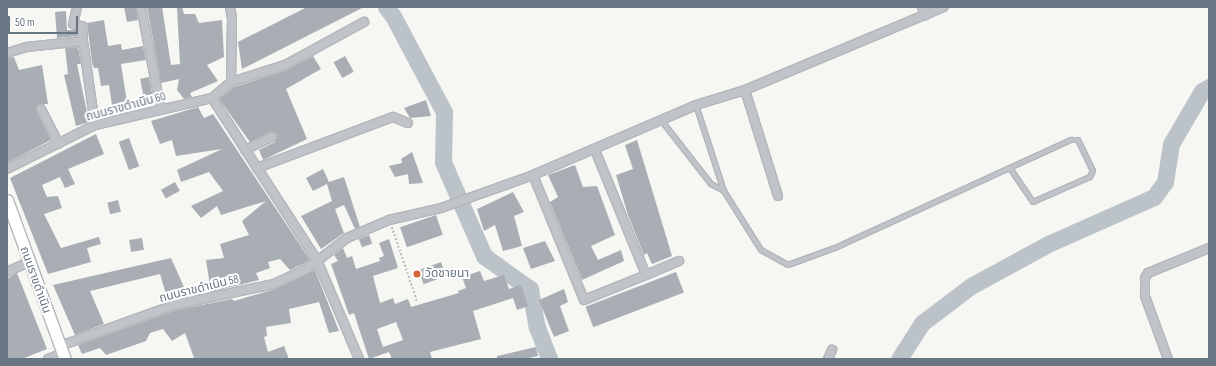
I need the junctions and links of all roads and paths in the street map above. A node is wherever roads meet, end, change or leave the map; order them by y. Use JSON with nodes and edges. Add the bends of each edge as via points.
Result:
{"nodes":[{"id":1,"x":77,"y":7,"type":"edge"},
{"id":2,"x":140,"y":7,"type":"edge"},
{"id":3,"x":230,"y":7,"type":"edge"},
{"id":4,"x":943,"y":7,"type":"edge"},
{"id":5,"x":924,"y":11,"type":"edge"},
{"id":6,"x":364,"y":22,"type":"dead end"},
{"id":7,"x":83,"y":41,"type":"junction"},
{"id":8,"x":7,"y":53,"type":"edge"},
{"id":9,"x":231,"y":82,"type":"junction"},
{"id":10,"x":745,"y":90,"type":"junction"},
{"id":11,"x":212,"y":98,"type":"junction"},
{"id":12,"x":696,"y":105,"type":"junction"},
{"id":13,"x":41,"y":109,"type":"dead end"},
{"id":14,"x":161,"y":110,"type":"junction"},
{"id":15,"x":661,"y":120,"type":"junction"},
{"id":16,"x":408,"y":123,"type":"dead end"},
{"id":17,"x":95,"y":125,"type":"junction"},
{"id":18,"x":272,"y":137,"type":"dead end"},
{"id":19,"x":59,"y":144,"type":"junction"},
{"id":20,"x":245,"y":150,"type":"junction"},
{"id":21,"x":595,"y":150,"type":"junction"},
{"id":22,"x":257,"y":168,"type":"junction"},
{"id":23,"x":1010,"y":168,"type":"junction"},
{"id":24,"x":7,"y":169,"type":"edge"},
{"id":25,"x":533,"y":175,"type":"junction"},
{"id":26,"x":724,"y":191,"type":"junction"},
{"id":27,"x":778,"y":196,"type":"dead end"},
{"id":28,"x":7,"y":200,"type":"edge"},
{"id":29,"x":389,"y":220,"type":"junction"},
{"id":30,"x":1209,"y":248,"type":"edge"},
{"id":31,"x":318,"y":260,"type":"junction"},
{"id":32,"x":679,"y":261,"type":"dead end"},
{"id":33,"x":28,"y":262,"type":"junction"},
{"id":34,"x":7,"y":272,"type":"edge"},
{"id":35,"x":646,"y":274,"type":"junction"},
{"id":36,"x":417,"y":301,"type":"dead end"},
{"id":37,"x":832,"y":350,"type":"dead end"},
{"id":38,"x":63,"y":353,"type":"edge"},
{"id":39,"x":48,"y":359,"type":"edge"},
{"id":40,"x":359,"y":359,"type":"edge"},
{"id":41,"x":828,"y":359,"type":"edge"},
{"id":42,"x":1168,"y":359,"type":"edge"}],
"edges":[{"from":1,"to":7,"type":"street","via":[[73,24],[82,26]]},
{"from":2,"to":14,"type":"street"},
{"from":3,"to":9,"type":"street"},
{"from":4,"to":5,"type":"street","name":"ถนนราขดำเนิน 58"},
{"from":5,"to":10,"type":"street","name":"ถนนราขดำเนิน 58"},
{"from":6,"to":9,"type":"street","via":[[285,65]]},
{"from":7,"to":8,"type":"street","via":[[27,47]]},
{"from":7,"to":17,"type":"street"},
{"from":9,"to":11,"type":"street"},
{"from":10,"to":12,"type":"street","name":"ถนนราขดำเนิน 58"},
{"from":10,"to":27,"type":"street"},
{"from":11,"to":14,"type":"street","name":"ถนนราขดำเนิน 60"},
{"from":11,"to":20,"type":"street"},
{"from":12,"to":15,"type":"street","name":"ถนนราขดำเนิน 58"},
{"from":12,"to":26,"type":"lane"},
{"from":13,"to":19,"type":"street"},
{"from":14,"to":17,"type":"street","name":"ถนนราขดำเนิน 60"},
{"from":15,"to":21,"type":"street","name":"ถนนราขดำเนิน 58"},
{"from":15,"to":26,"type":"lane","via":[[711,184]]},
{"from":16,"to":22,"type":"street","via":[[393,117]]},
{"from":17,"to":19,"type":"street","name":"ถนนราขดำเนิน 60"},
{"from":18,"to":20,"type":"street"},
{"from":19,"to":24,"type":"street","name":"ถนนราขดำเนิน 60"},
{"from":20,"to":22,"type":"street"},
{"from":21,"to":25,"type":"street","name":"ถนนราขดำเนิน 58"},
{"from":21,"to":35,"type":"street"},
{"from":22,"to":31,"type":"street"},
{"from":23,"to":23,"type":"lane","via":[[1075,139],[1078,140],[1093,171],[1090,177],[1033,202]]},
{"from":23,"to":26,"type":"lane","via":[[835,248],[788,265],[761,250]]},
{"from":25,"to":29,"type":"street","name":"ถนนราขดำเนิน 58","via":[[441,208]]},
{"from":25,"to":35,"type":"street","via":[[584,300]]},
{"from":28,"to":33,"type":"main road","name":"ถนนราขดำเนิน"},
{"from":29,"to":31,"type":"street","name":"ถนนราขดำเนิน 58","via":[[347,238]]},
{"from":29,"to":36,"type":"path"},
{"from":30,"to":42,"type":"street","via":[[1148,273],[1145,278],[1145,296]]},
{"from":31,"to":38,"type":"street","name":"ถนนราขดำเนิน 58","via":[[308,268],[274,284],[174,305]]},
{"from":31,"to":40,"type":"street"},
{"from":32,"to":35,"type":"street"},
{"from":33,"to":34,"type":"street"},
{"from":33,"to":38,"type":"main road","name":"ถนนราขดำเนิน"},
{"from":37,"to":41,"type":"street"},
{"from":38,"to":39,"type":"street","name":"ถนนราขดำเนิน 58"}]}
